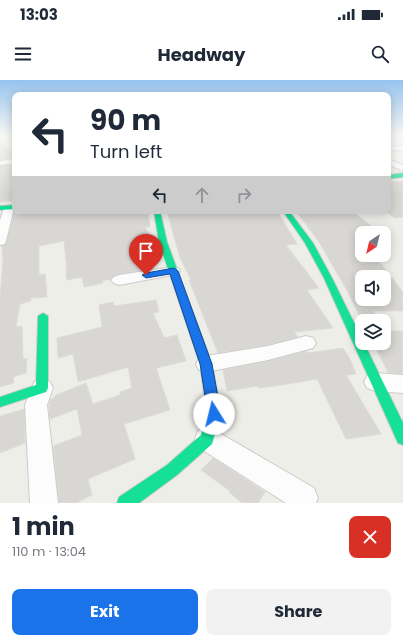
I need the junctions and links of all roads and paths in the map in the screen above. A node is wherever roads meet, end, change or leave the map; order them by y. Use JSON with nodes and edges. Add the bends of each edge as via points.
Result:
{"nodes":[{"id":1,"x":12,"y":161,"type":"edge"},
{"id":2,"x":391,"y":162,"type":"edge"},
{"id":3,"x":0,"y":163,"type":"edge"},
{"id":4,"x":403,"y":168,"type":"edge"},
{"id":5,"x":403,"y":175,"type":"edge"},
{"id":6,"x":391,"y":177,"type":"edge"},
{"id":7,"x":8,"y":208,"type":"edge"},
{"id":8,"x":158,"y":214,"type":"edge"},
{"id":9,"x":288,"y":214,"type":"edge"},
{"id":10,"x":0,"y":241,"type":"edge"},
{"id":11,"x":174,"y":271,"type":"junction"},
{"id":12,"x":119,"y":280,"type":"dead end"},
{"id":13,"x":43,"y":316,"type":"dead end"},
{"id":14,"x":306,"y":343,"type":"dead end"},
{"id":15,"x":206,"y":364,"type":"junction"},
{"id":16,"x":376,"y":382,"type":"junction"},
{"id":17,"x":403,"y":384,"type":"edge"},
{"id":18,"x":42,"y":388,"type":"junction"},
{"id":19,"x":0,"y":402,"type":"edge"},
{"id":20,"x":403,"y":438,"type":"edge"},
{"id":21,"x":207,"y":439,"type":"junction"},
{"id":22,"x":304,"y":498,"type":"dead end"},
{"id":23,"x":44,"y":503,"type":"edge"},
{"id":24,"x":125,"y":503,"type":"edge"}],
"edges":[{"from":1,"to":3,"type":"street"},
{"from":2,"to":4,"type":"street"},
{"from":5,"to":6,"type":"street"},
{"from":7,"to":10,"type":"street"},
{"from":8,"to":11,"type":"street","via":[[163,242]]},
{"from":9,"to":16,"type":"street","via":[[298,226],[339,299]]},
{"from":11,"to":12,"type":"street"},
{"from":11,"to":15,"type":"street"},
{"from":13,"to":18,"type":"street"},
{"from":14,"to":15,"type":"street"},
{"from":15,"to":21,"type":"street","via":[[214,414]]},
{"from":16,"to":17,"type":"street"},
{"from":16,"to":20,"type":"street"},
{"from":18,"to":19,"type":"street"},
{"from":18,"to":23,"type":"street","via":[[36,404]]},
{"from":21,"to":22,"type":"street"},
{"from":21,"to":24,"type":"street","via":[[172,470]]}]}
